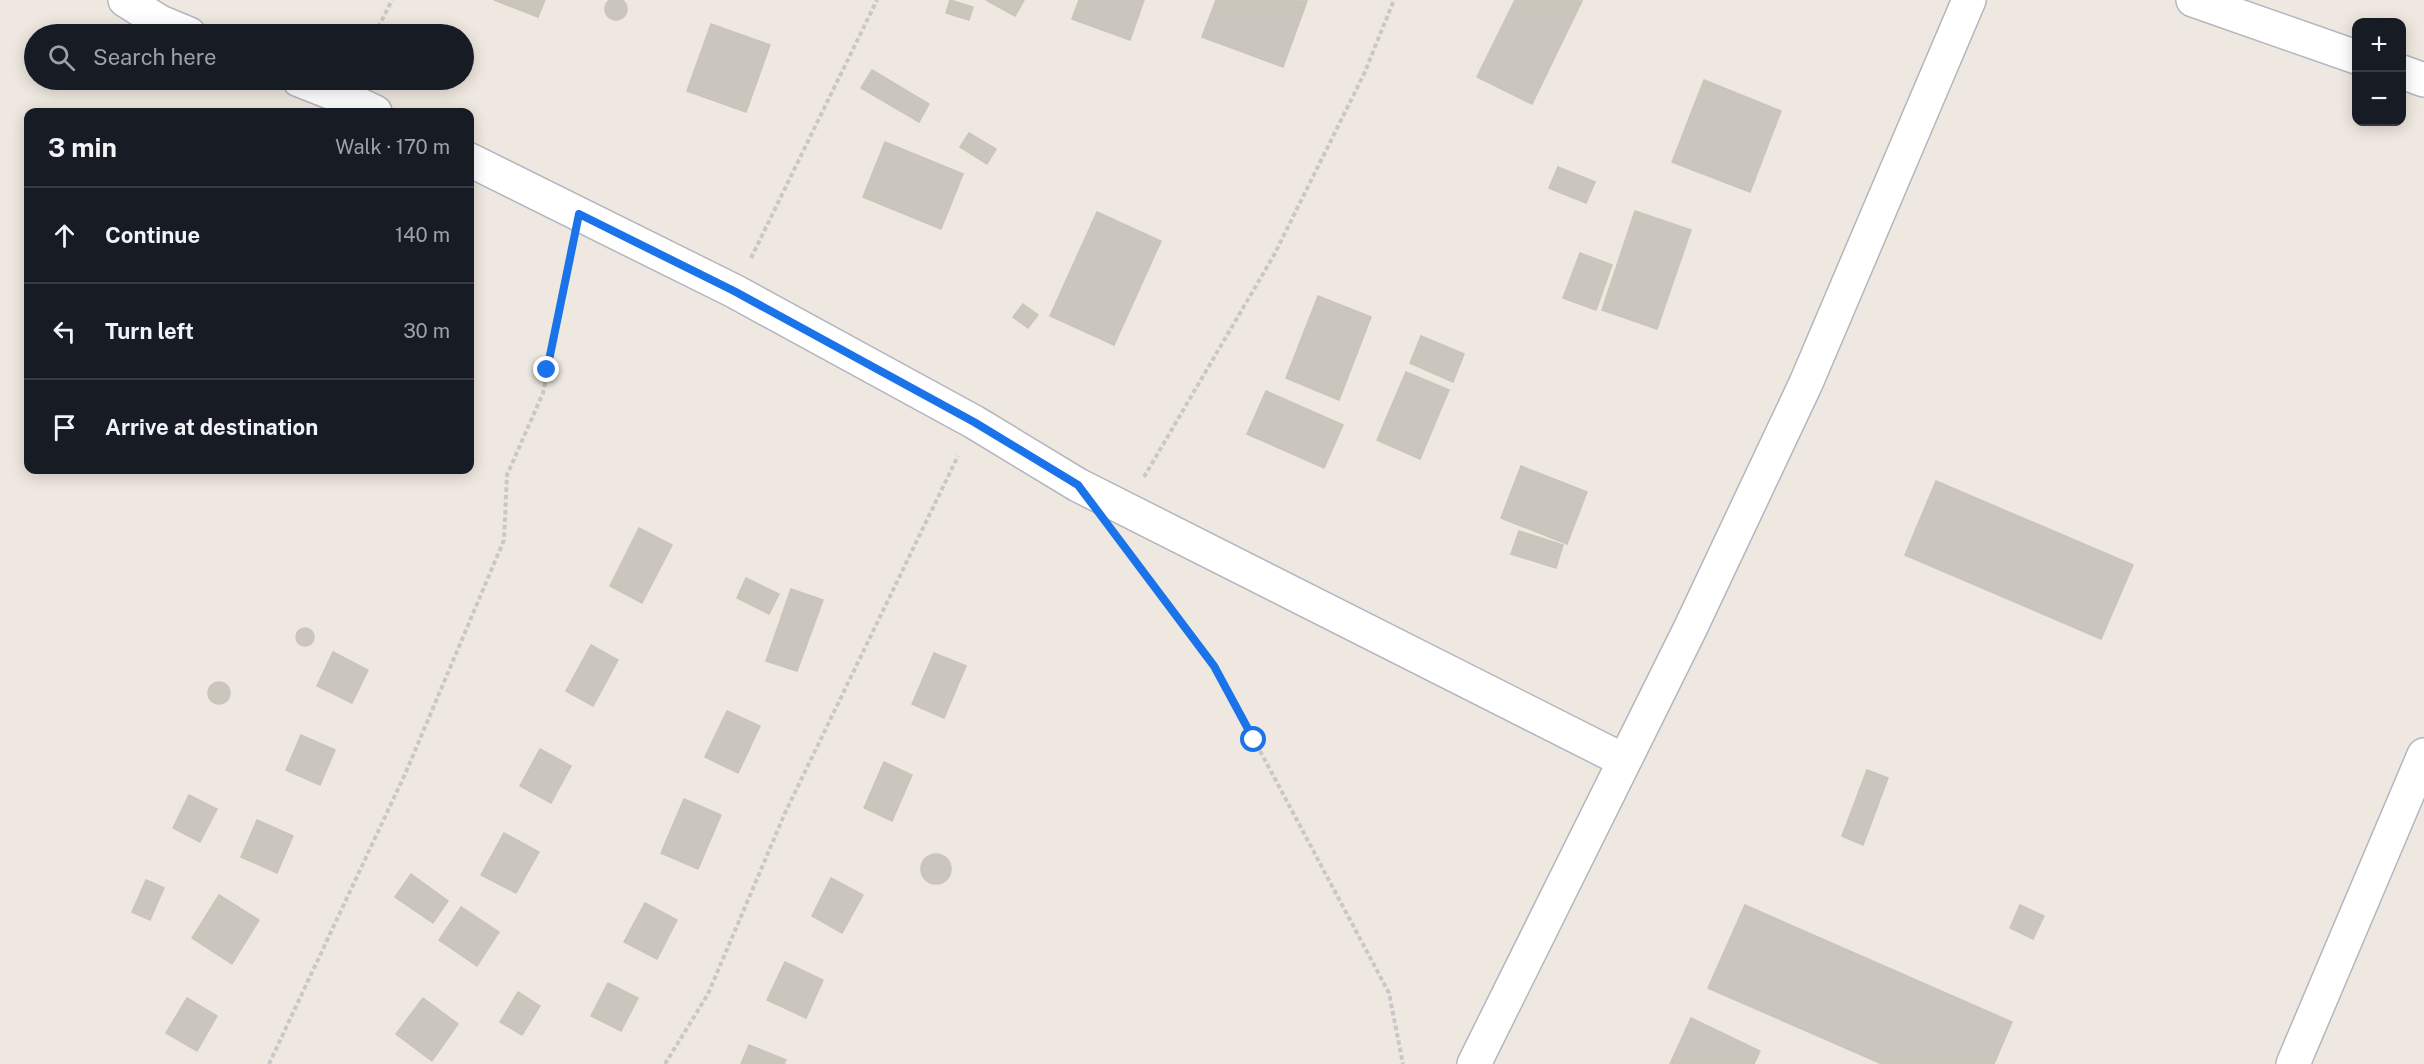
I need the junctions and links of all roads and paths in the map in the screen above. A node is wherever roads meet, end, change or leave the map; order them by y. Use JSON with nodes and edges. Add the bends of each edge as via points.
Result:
{"nodes":[{"id":1,"x":125,"y":0,"type":"edge"},
{"id":2,"x":392,"y":0,"type":"edge"},
{"id":3,"x":878,"y":0,"type":"edge"},
{"id":4,"x":1394,"y":0,"type":"edge"},
{"id":5,"x":1969,"y":0,"type":"edge"},
{"id":6,"x":2193,"y":0,"type":"edge"},
{"id":7,"x":165,"y":24,"type":"edge"},
{"id":8,"x":380,"y":24,"type":"edge"},
{"id":9,"x":2352,"y":56,"type":"edge"},
{"id":10,"x":2406,"y":73,"type":"edge"},
{"id":11,"x":2424,"y":80,"type":"edge"},
{"id":12,"x":325,"y":90,"type":"edge"},
{"id":13,"x":366,"y":108,"type":"edge"},
{"id":14,"x":474,"y":162,"type":"edge"},
{"id":15,"x":579,"y":214,"type":"junction"},
{"id":16,"x":734,"y":291,"type":"junction"},
{"id":17,"x":974,"y":422,"type":"junction"},
{"id":18,"x":1125,"y":509,"type":"junction"},
{"id":19,"x":1128,"y":551,"type":"dead end"},
{"id":20,"x":2424,"y":755,"type":"edge"},
{"id":21,"x":1623,"y":760,"type":"junction"},
{"id":22,"x":269,"y":1064,"type":"edge"},
{"id":23,"x":665,"y":1064,"type":"edge"},
{"id":24,"x":1403,"y":1064,"type":"edge"},
{"id":25,"x":1474,"y":1064,"type":"edge"},
{"id":26,"x":2294,"y":1064,"type":"edge"}],
"edges":[{"from":1,"to":7,"type":"street"},
{"from":2,"to":8,"type":"path"},
{"from":3,"to":16,"type":"path"},
{"from":4,"to":18,"type":"path","via":[[1364,74],[1274,255]]},
{"from":5,"to":21,"type":"street","via":[[1806,383],[1690,629]]},
{"from":6,"to":9,"type":"street"},
{"from":10,"to":11,"type":"street"},
{"from":12,"to":13,"type":"street"},
{"from":14,"to":15,"type":"street"},
{"from":15,"to":16,"type":"street"},
{"from":15,"to":22,"type":"path","via":[[543,393],[507,475],[504,540],[406,772]]},
{"from":16,"to":17,"type":"street"},
{"from":17,"to":18,"type":"street"},
{"from":17,"to":23,"type":"path","via":[[785,813],[708,993]]},
{"from":18,"to":21,"type":"street"},
{"from":19,"to":24,"type":"path","via":[[1214,666],[1269,767],[1389,993]]},
{"from":20,"to":26,"type":"street"},
{"from":21,"to":25,"type":"street"}]}
